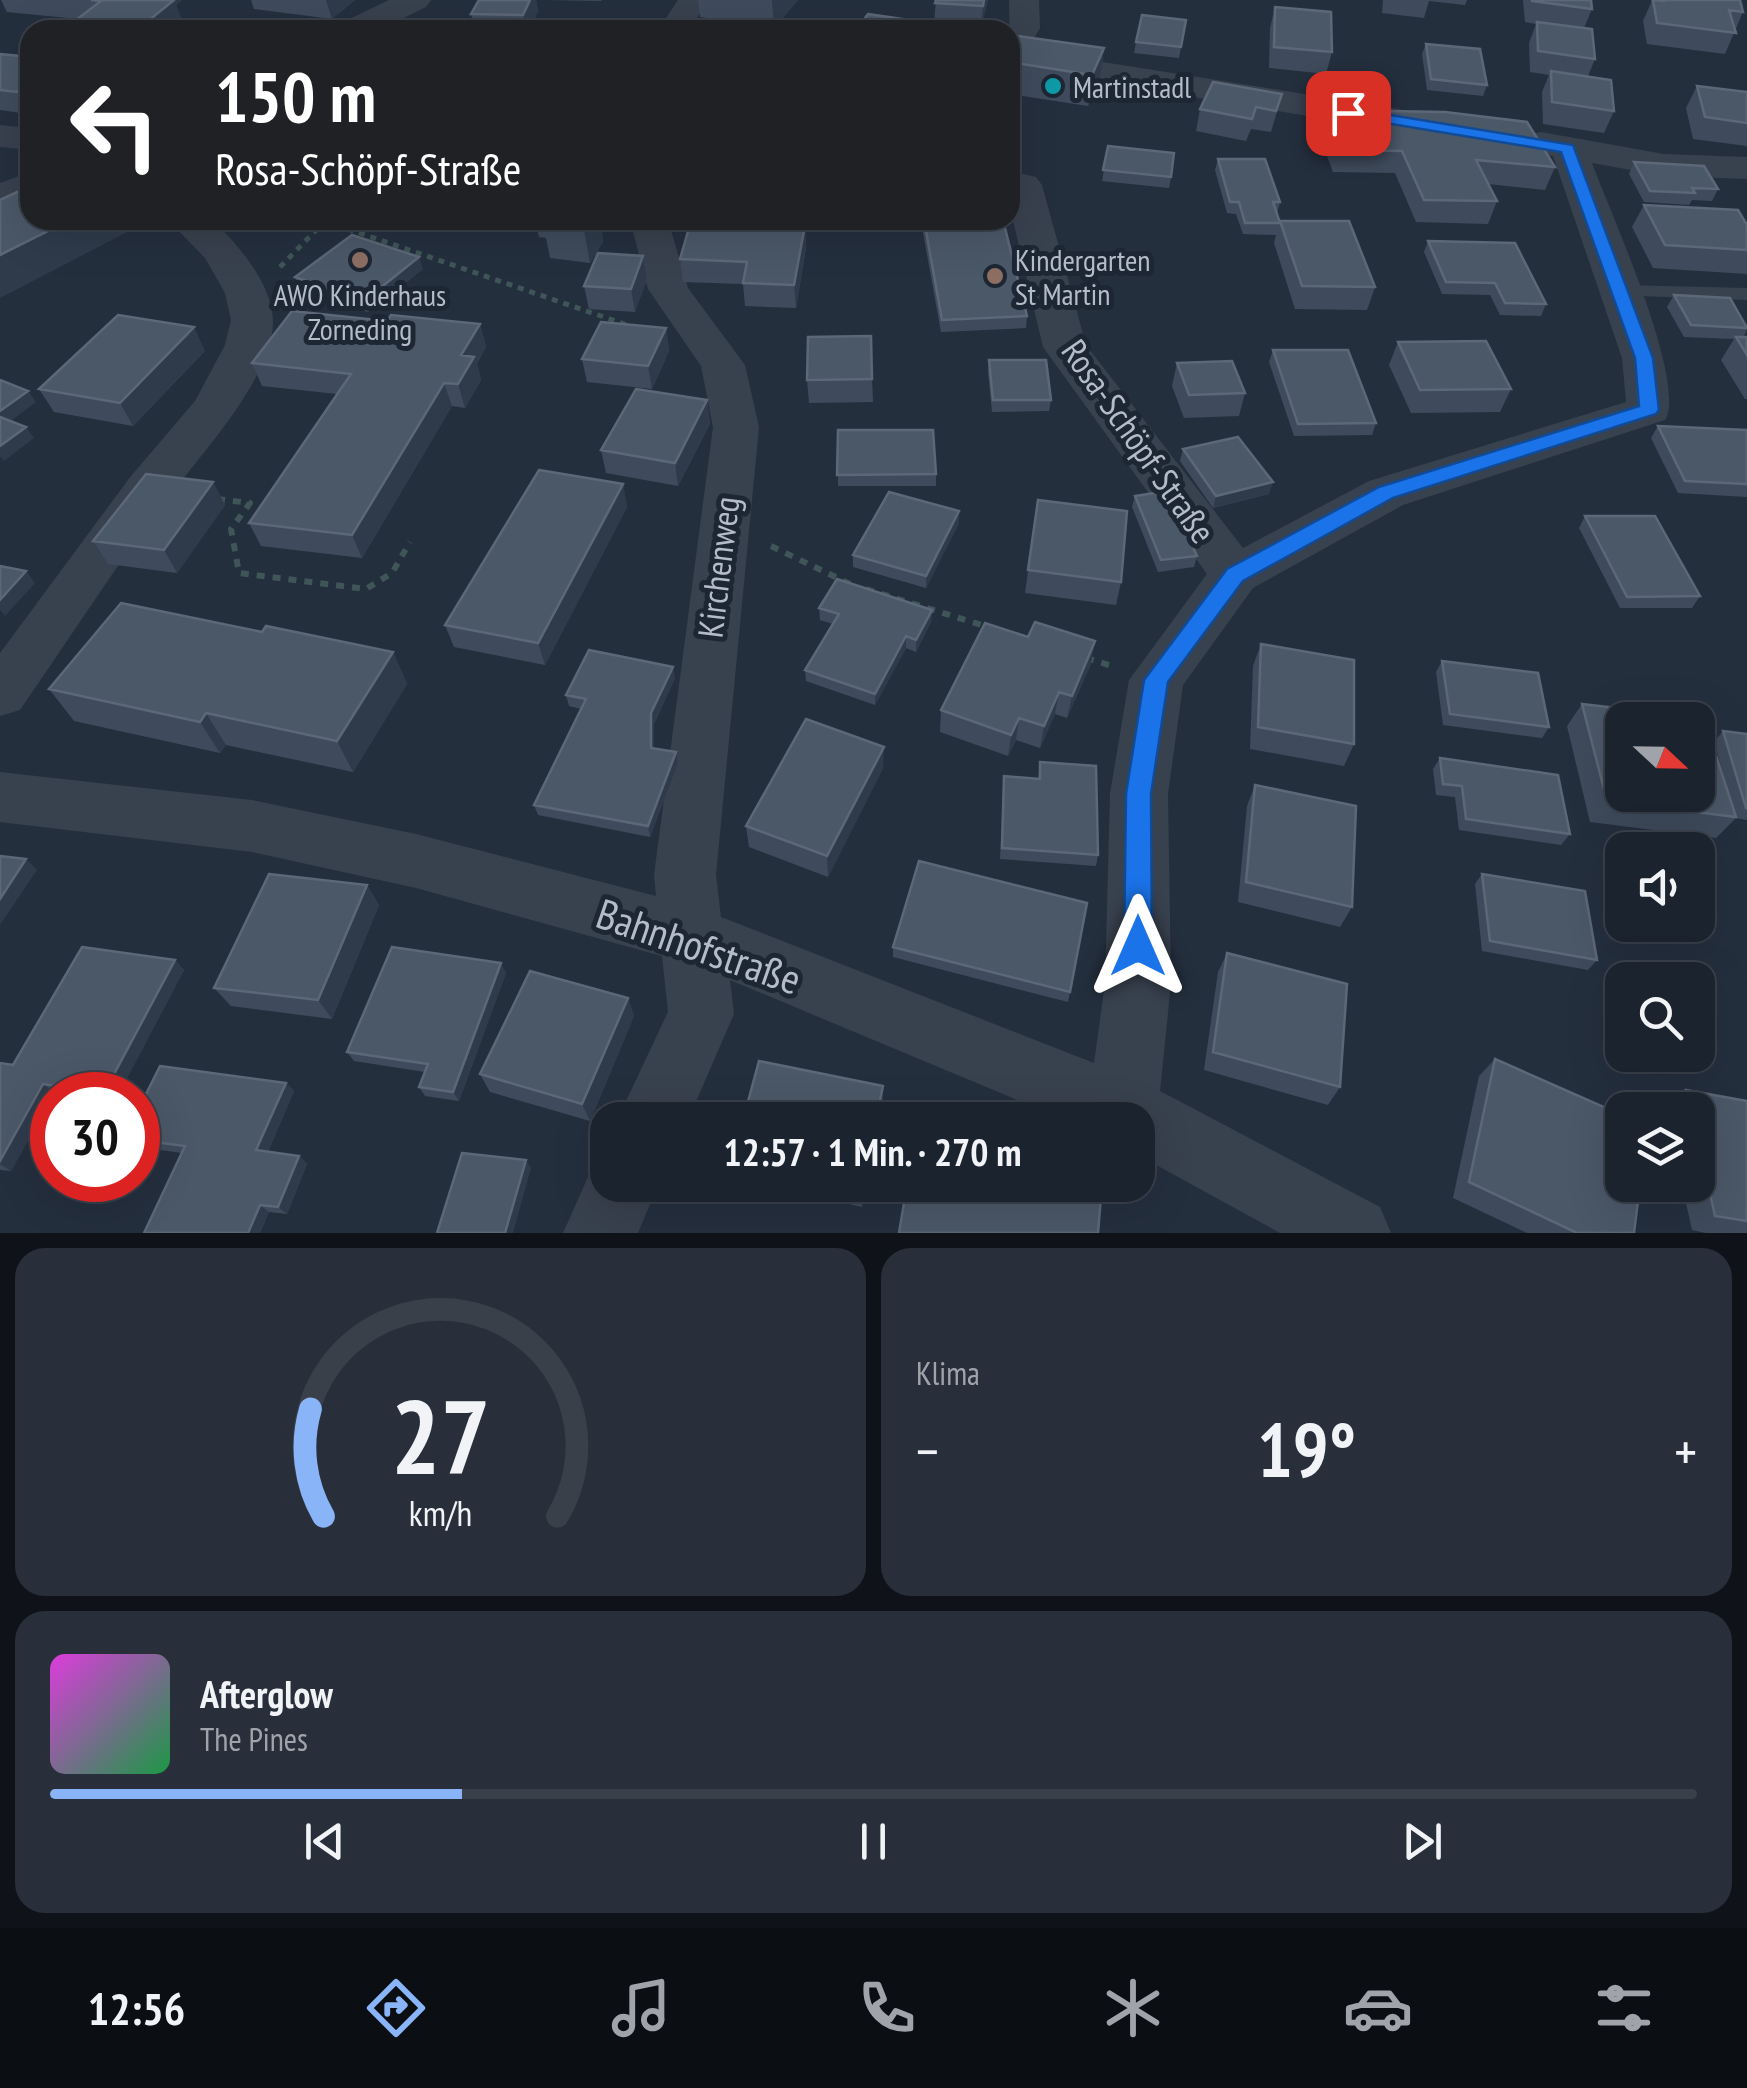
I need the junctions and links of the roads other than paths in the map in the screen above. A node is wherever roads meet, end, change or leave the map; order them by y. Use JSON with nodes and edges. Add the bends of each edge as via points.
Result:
{"nodes":[{"id":1,"x":416,"y":0,"type":"edge"},
{"id":2,"x":1024,"y":0,"type":"edge"},
{"id":3,"x":392,"y":20,"type":"edge"},
{"id":4,"x":1020,"y":36,"type":"edge"},
{"id":5,"x":1020,"y":57,"type":"edge"},
{"id":6,"x":1435,"y":126,"type":"edge"},
{"id":7,"x":1507,"y":136,"type":"edge"},
{"id":8,"x":1568,"y":148,"type":"junction"},
{"id":9,"x":1747,"y":168,"type":"edge"},
{"id":10,"x":1024,"y":186,"type":"dead end"},
{"id":11,"x":200,"y":230,"type":"edge"},
{"id":12,"x":652,"y":230,"type":"edge"},
{"id":13,"x":1620,"y":291,"type":"junction"},
{"id":14,"x":1747,"y":294,"type":"edge"},
{"id":15,"x":1235,"y":575,"type":"junction"},
{"id":16,"x":0,"y":694,"type":"edge"},
{"id":17,"x":0,"y":797,"type":"edge"},
{"id":18,"x":693,"y":935,"type":"junction"},
{"id":19,"x":660,"y":1102,"type":"edge"},
{"id":20,"x":1105,"y":1102,"type":"edge"},
{"id":21,"x":1123,"y":1102,"type":"edge"},
{"id":22,"x":1155,"y":1127,"type":"edge"},
{"id":23,"x":614,"y":1202,"type":"edge"},
{"id":24,"x":600,"y":1233,"type":"edge"},
{"id":25,"x":1354,"y":1233,"type":"edge"}],
"edges":[{"from":1,"to":3,"type":"street"},
{"from":2,"to":4,"type":"street"},
{"from":5,"to":6,"type":"street"},
{"from":7,"to":8,"type":"street"},
{"from":8,"to":9,"type":"street","via":[[1664,166]]},
{"from":8,"to":13,"type":"street","name":"Rosa-Schöpf-Straße"},
{"from":10,"to":15,"type":"street","name":"Rosa-Schöpf-Straße","via":[[1065,347]]},
{"from":11,"to":16,"type":"street","via":[[228,262],[252,320],[227,387]]},
{"from":12,"to":18,"type":"street","name":"Kirchenweg","via":[[668,288],[724,365],[736,427],[684,875]]},
{"from":13,"to":14,"type":"lane"},
{"from":13,"to":15,"type":"street","name":"Rosa-Schöpf-Straße","via":[[1644,358],[1649,410],[1386,492]]},
{"from":15,"to":21,"type":"street","name":"Rosa-Schöpf-Straße","via":[[1156,680],[1138,794],[1138,984]]},
{"from":17,"to":18,"type":"street","name":"Bahnhofstraße","via":[[252,826],[416,861]]},
{"from":18,"to":19,"type":"street","name":"Kirchenweg","via":[[700,1014]]},
{"from":18,"to":20,"type":"street","name":"Bahnhofstraße"},
{"from":22,"to":25,"type":"street","name":"Bahnhofstraße"},
{"from":23,"to":24,"type":"street"}]}
